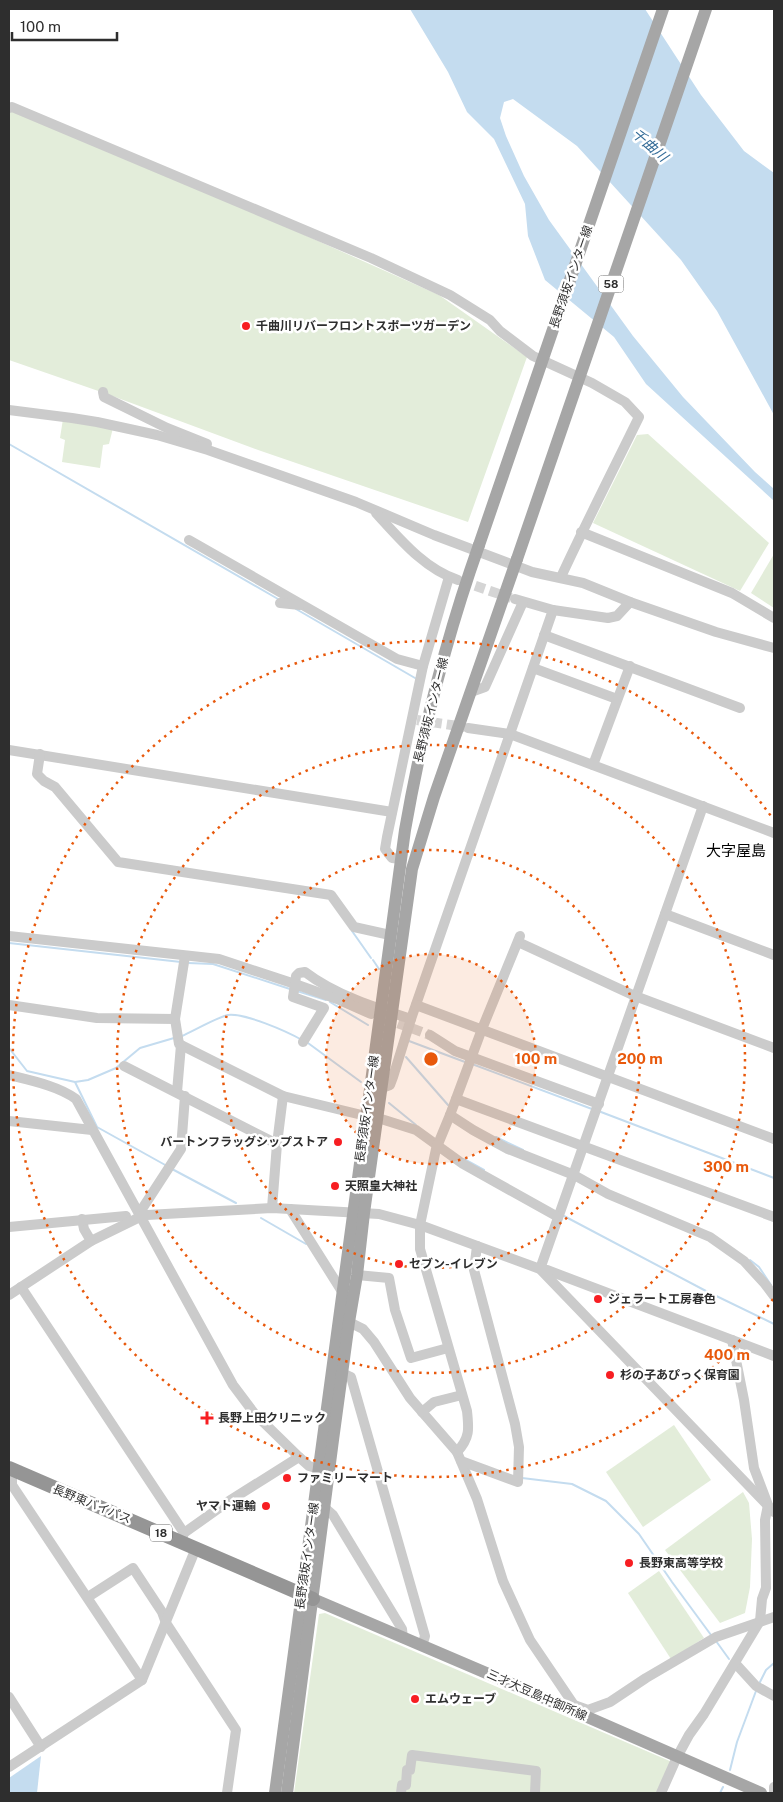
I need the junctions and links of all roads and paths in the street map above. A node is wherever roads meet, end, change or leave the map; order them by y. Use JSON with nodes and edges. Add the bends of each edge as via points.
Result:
{"nodes":[{"id":1,"x":663,"y":9,"type":"edge"},
{"id":2,"x":706,"y":9,"type":"edge"},
{"id":3,"x":9,"y":108,"type":"edge"},
{"id":4,"x":103,"y":392,"type":"dead end"},
{"id":5,"x":9,"y":410,"type":"edge"},
{"id":6,"x":208,"y":450,"type":"junction"},
{"id":7,"x":373,"y":510,"type":"junction"},
{"id":8,"x":581,"y":532,"type":"junction"},
{"id":9,"x":190,"y":540,"type":"dead end"},
{"id":10,"x":477,"y":548,"type":"junction"},
{"id":11,"x":516,"y":562,"type":"junction"},
{"id":12,"x":561,"y":577,"type":"junction"},
{"id":13,"x":630,"y":602,"type":"junction"},
{"id":14,"x":286,"y":604,"type":"dead end"},
{"id":15,"x":304,"y":605,"type":"junction"},
{"id":16,"x":553,"y":610,"type":"junction"},
{"id":17,"x":774,"y":618,"type":"edge"},
{"id":18,"x":544,"y":635,"type":"junction"},
{"id":19,"x":774,"y":648,"type":"edge"},
{"id":20,"x":423,"y":666,"type":"junction"},
{"id":21,"x":630,"y":666,"type":"junction"},
{"id":22,"x":533,"y":668,"type":"junction"},
{"id":23,"x":471,"y":692,"type":"junction"},
{"id":24,"x":618,"y":699,"type":"junction"},
{"id":25,"x":740,"y":708,"type":"dead end"},
{"id":26,"x":468,"y":728,"type":"tunnel mouth"},
{"id":27,"x":510,"y":734,"type":"junction"},
{"id":28,"x":9,"y":750,"type":"edge"},
{"id":29,"x":40,"y":754,"type":"junction"},
{"id":30,"x":593,"y":765,"type":"junction"},
{"id":31,"x":703,"y":806,"type":"junction"},
{"id":32,"x":392,"y":812,"type":"junction"},
{"id":33,"x":774,"y":833,"type":"edge"},
{"id":34,"x":401,"y":860,"type":"junction"},
{"id":35,"x":665,"y":914,"type":"junction"},
{"id":36,"x":390,"y":935,"type":"junction"},
{"id":37,"x":9,"y":936,"type":"edge"},
{"id":38,"x":774,"y":955,"type":"edge"},
{"id":39,"x":185,"y":960,"type":"junction"},
{"id":40,"x":294,"y":988,"type":"junction"},
{"id":41,"x":635,"y":996,"type":"junction"},
{"id":42,"x":9,"y":1005,"type":"edge"},
{"id":43,"x":416,"y":1005,"type":"junction"},
{"id":44,"x":381,"y":1012,"type":"junction"},
{"id":45,"x":175,"y":1019,"type":"junction"},
{"id":46,"x":411,"y":1019,"type":"junction"},
{"id":47,"x":482,"y":1029,"type":"junction"},
{"id":48,"x":430,"y":1035,"type":"tunnel mouth"},
{"id":49,"x":303,"y":1040,"type":"dead end"},
{"id":50,"x":181,"y":1045,"type":"junction"},
{"id":51,"x":774,"y":1048,"type":"edge"},
{"id":52,"x":470,"y":1062,"type":"junction"},
{"id":53,"x":124,"y":1066,"type":"dead end"},
{"id":54,"x":9,"y":1074,"type":"edge"},
{"id":55,"x":608,"y":1076,"type":"junction"},
{"id":56,"x":382,"y":1088,"type":"junction"},
{"id":57,"x":181,"y":1094,"type":"junction"},
{"id":58,"x":283,"y":1096,"type":"junction"},
{"id":59,"x":456,"y":1099,"type":"junction"},
{"id":60,"x":598,"y":1104,"type":"junction"},
{"id":61,"x":450,"y":1115,"type":"junction"},
{"id":62,"x":372,"y":1117,"type":"junction"},
{"id":63,"x":9,"y":1121,"type":"edge"},
{"id":64,"x":92,"y":1130,"type":"junction"},
{"id":65,"x":774,"y":1139,"type":"edge"},
{"id":66,"x":277,"y":1144,"type":"junction"},
{"id":67,"x":437,"y":1145,"type":"junction"},
{"id":68,"x":584,"y":1147,"type":"junction"},
{"id":69,"x":574,"y":1175,"type":"junction"},
{"id":70,"x":272,"y":1208,"type":"junction"},
{"id":71,"x":290,"y":1209,"type":"junction"},
{"id":72,"x":141,"y":1213,"type":"junction"},
{"id":73,"x":358,"y":1213,"type":"junction"},
{"id":74,"x":126,"y":1216,"type":"dead end"},
{"id":75,"x":774,"y":1217,"type":"edge"},
{"id":76,"x":558,"y":1218,"type":"junction"},
{"id":77,"x":82,"y":1219,"type":"junction"},
{"id":78,"x":420,"y":1225,"type":"junction"},
{"id":79,"x":9,"y":1227,"type":"edge"},
{"id":80,"x":91,"y":1241,"type":"junction"},
{"id":81,"x":476,"y":1246,"type":"junction"},
{"id":82,"x":540,"y":1269,"type":"junction"},
{"id":83,"x":357,"y":1275,"type":"junction"},
{"id":84,"x":21,"y":1287,"type":"junction"},
{"id":85,"x":343,"y":1293,"type":"junction"},
{"id":86,"x":9,"y":1294,"type":"edge"},
{"id":87,"x":774,"y":1296,"type":"edge"},
{"id":88,"x":349,"y":1322,"type":"junction"},
{"id":89,"x":732,"y":1340,"type":"junction"},
{"id":90,"x":448,"y":1348,"type":"junction"},
{"id":91,"x":774,"y":1356,"type":"edge"},
{"id":92,"x":342,"y":1373,"type":"junction"},
{"id":93,"x":462,"y":1395,"type":"junction"},
{"id":94,"x":422,"y":1412,"type":"junction"},
{"id":95,"x":459,"y":1456,"type":"junction"},
{"id":96,"x":299,"y":1457,"type":"junction"},
{"id":97,"x":10,"y":1468,"type":"edge"},
{"id":98,"x":319,"y":1469,"type":"junction"},
{"id":99,"x":324,"y":1508,"type":"junction"},
{"id":100,"x":771,"y":1508,"type":"edge"},
{"id":101,"x":182,"y":1538,"type":"junction"},
{"id":102,"x":196,"y":1548,"type":"junction"},
{"id":103,"x":307,"y":1596,"type":"junction"},
{"id":104,"x":88,"y":1597,"type":"junction"},
{"id":105,"x":774,"y":1617,"type":"edge"},
{"id":106,"x":760,"y":1620,"type":"junction"},
{"id":107,"x":166,"y":1623,"type":"junction"},
{"id":108,"x":403,"y":1638,"type":"junction"},
{"id":109,"x":422,"y":1646,"type":"junction"},
{"id":110,"x":735,"y":1663,"type":"junction"},
{"id":111,"x":142,"y":1680,"type":"junction"},
{"id":112,"x":774,"y":1696,"type":"edge"},
{"id":113,"x":9,"y":1697,"type":"edge"},
{"id":114,"x":574,"y":1708,"type":"junction"},
{"id":115,"x":41,"y":1747,"type":"junction"},
{"id":116,"x":677,"y":1757,"type":"junction"},
{"id":117,"x":9,"y":1767,"type":"edge"},
{"id":118,"x":774,"y":1787,"type":"edge"},
{"id":119,"x":227,"y":1793,"type":"edge"},
{"id":120,"x":275,"y":1793,"type":"edge"},
{"id":121,"x":287,"y":1793,"type":"edge"},
{"id":122,"x":402,"y":1793,"type":"edge"},
{"id":123,"x":536,"y":1793,"type":"edge"},
{"id":124,"x":661,"y":1793,"type":"edge"},
{"id":125,"x":761,"y":1793,"type":"edge"},
{"id":126,"x":774,"y":1793,"type":"edge"}],
"edges":[{"from":1,"to":10,"type":"main road","name":"長野須坂インター線","number":"58","bridge":true},
{"from":2,"to":11,"type":"main road","name":"長野須坂インター線","number":"58","bridge":true},
{"from":3,"to":8,"type":"street","via":[[371,258],[450,295],[490,320],[533,356],[625,402],[640,417]]},
{"from":4,"to":6,"type":"street","via":[[104,397],[148,419],[208,444]]},
{"from":5,"to":6,"type":"street","via":[[72,418],[157,435]]},
{"from":6,"to":7,"type":"street"},
{"from":7,"to":10,"type":"street"},
{"from":7,"to":20,"type":"street","via":[[422,560],[453,578]]},
{"from":8,"to":12,"type":"street"},
{"from":8,"to":17,"type":"street","via":[[732,593]]},
{"from":9,"to":15,"type":"street"},
{"from":10,"to":11,"type":"street"},
{"from":10,"to":34,"type":"main road","name":"長野須坂インター線","number":"58","via":[[437,683],[415,774]]},
{"from":11,"to":12,"type":"street","via":[[532,572]]},
{"from":11,"to":23,"type":"main road","name":"長野須坂インター線","number":"58"},
{"from":12,"to":13,"type":"street"},
{"from":13,"to":16,"type":"street","via":[[617,616],[608,618]]},
{"from":13,"to":19,"type":"street"},
{"from":14,"to":15,"type":"street"},
{"from":15,"to":20,"type":"street","via":[[397,659]]},
{"from":16,"to":18,"type":"street"},
{"from":16,"to":23,"type":"street","via":[[519,601],[485,687]]},
{"from":18,"to":21,"type":"street"},
{"from":18,"to":22,"type":"street"},
{"from":20,"to":32,"type":"street"},
{"from":21,"to":24,"type":"street"},
{"from":21,"to":25,"type":"street"},
{"from":22,"to":24,"type":"street"},
{"from":22,"to":27,"type":"street"},
{"from":23,"to":44,"type":"main road","name":"長野須坂インター線","number":"58","via":[[412,869]]},
{"from":24,"to":30,"type":"street"},
{"from":26,"to":27,"type":"street"},
{"from":27,"to":30,"type":"street"},
{"from":27,"to":43,"type":"street"},
{"from":28,"to":29,"type":"street"},
{"from":29,"to":32,"type":"street"},
{"from":29,"to":36,"type":"street","via":[[38,774],[55,787],[118,862],[331,895],[354,927]]},
{"from":30,"to":31,"type":"street"},
{"from":31,"to":33,"type":"street"},
{"from":31,"to":35,"type":"street"},
{"from":32,"to":34,"type":"street","via":[[386,849],[392,858]]},
{"from":34,"to":36,"type":"main road","name":"長野須坂インター線","number":"58"},
{"from":35,"to":38,"type":"street"},
{"from":35,"to":41,"type":"street"},
{"from":36,"to":44,"type":"main road","name":"長野須坂インター線","number":"58"},
{"from":37,"to":39,"type":"street"},
{"from":39,"to":40,"type":"street","via":[[219,959]]},
{"from":39,"to":45,"type":"street"},
{"from":40,"to":44,"type":"street"},
{"from":40,"to":44,"type":"street","via":[[296,976],[305,972],[320,983]]},
{"from":40,"to":49,"type":"street","via":[[293,997],[324,1008]]},
{"from":41,"to":47,"type":"street","via":[[556,961],[519,939]]},
{"from":41,"to":51,"type":"street"},
{"from":41,"to":55,"type":"street"},
{"from":42,"to":45,"type":"street","via":[[97,1018]]},
{"from":43,"to":46,"type":"street"},
{"from":43,"to":47,"type":"street"},
{"from":44,"to":46,"type":"street"},
{"from":44,"to":56,"type":"main road","name":"長野須坂インター線","number":"58"},
{"from":44,"to":62,"type":"main road","name":"長野須坂インター線","number":"58"},
{"from":45,"to":50,"type":"street"},
{"from":46,"to":56,"type":"street","via":[[390,1085]]},
{"from":47,"to":52,"type":"street"},
{"from":47,"to":55,"type":"street"},
{"from":48,"to":52,"type":"street"},
{"from":50,"to":57,"type":"street"},
{"from":50,"to":58,"type":"street"},
{"from":52,"to":59,"type":"street"},
{"from":52,"to":60,"type":"street"},
{"from":53,"to":57,"type":"street"},
{"from":54,"to":64,"type":"street","via":[[70,1094],[76,1099]]},
{"from":55,"to":60,"type":"street"},
{"from":55,"to":65,"type":"street"},
{"from":56,"to":62,"type":"main road","name":"長野須坂インター線","number":"58"},
{"from":57,"to":66,"type":"street"},
{"from":57,"to":72,"type":"street","via":[[181,1149]]},
{"from":58,"to":62,"type":"street"},
{"from":58,"to":66,"type":"street"},
{"from":59,"to":61,"type":"street"},
{"from":59,"to":68,"type":"street"},
{"from":60,"to":68,"type":"street"},
{"from":61,"to":67,"type":"street"},
{"from":61,"to":69,"type":"street","via":[[508,1149]]},
{"from":62,"to":67,"type":"street","via":[[416,1130]]},
{"from":62,"to":73,"type":"main road","name":"長野須坂インター線","number":"58"},
{"from":63,"to":64,"type":"street"},
{"from":64,"to":72,"type":"street"},
{"from":66,"to":70,"type":"street"},
{"from":67,"to":76,"type":"street","via":[[463,1164]]},
{"from":67,"to":78,"type":"street"},
{"from":68,"to":69,"type":"street"},
{"from":68,"to":75,"type":"street"},
{"from":69,"to":76,"type":"street"},
{"from":69,"to":87,"type":"street","via":[[608,1194],[710,1237],[744,1261]]},
{"from":70,"to":71,"type":"street"},
{"from":70,"to":72,"type":"street"},
{"from":71,"to":73,"type":"street"},
{"from":71,"to":85,"type":"street"},
{"from":72,"to":80,"type":"street"},
{"from":72,"to":96,"type":"street","via":[[233,1385],[254,1413]]},
{"from":73,"to":78,"type":"street","via":[[379,1214]]},
{"from":73,"to":83,"type":"main road","name":"長野須坂インター線","number":"58"},
{"from":73,"to":85,"type":"main road","name":"長野須坂インター線","number":"58"},
{"from":74,"to":77,"type":"street"},
{"from":76,"to":82,"type":"street"},
{"from":77,"to":79,"type":"street"},
{"from":77,"to":80,"type":"street"},
{"from":78,"to":81,"type":"street"},
{"from":78,"to":90,"type":"street","via":[[420,1249]]},
{"from":80,"to":84,"type":"street"},
{"from":81,"to":82,"type":"street"},
{"from":81,"to":95,"type":"street","via":[[474,1270],[519,1447],[518,1482]]},
{"from":82,"to":89,"type":"street"},
{"from":82,"to":100,"type":"street"},
{"from":83,"to":88,"type":"main road","name":"長野須坂インター線","number":"58"},
{"from":83,"to":90,"type":"street","via":[[389,1278],[395,1310],[411,1358]]},
{"from":84,"to":86,"type":"street"},
{"from":84,"to":101,"type":"street"},
{"from":85,"to":98,"type":"main road","name":"長野須坂インター線","number":"58"},
{"from":88,"to":92,"type":"main road","name":"長野須坂インター線","number":"58"},
{"from":88,"to":94,"type":"street","via":[[363,1329],[374,1342]]},
{"from":89,"to":91,"type":"street"},
{"from":89,"to":100,"type":"street","via":[[754,1468]]},
{"from":90,"to":93,"type":"street"},
{"from":92,"to":99,"type":"main road","name":"長野須坂インター線","number":"58"},
{"from":92,"to":109,"type":"street","via":[[351,1378],[425,1636]]},
{"from":93,"to":94,"type":"street","via":[[434,1402]]},
{"from":93,"to":95,"type":"street","via":[[469,1431]]},
{"from":94,"to":95,"type":"street"},
{"from":95,"to":114,"type":"street","via":[[477,1499],[503,1581],[530,1640]]},
{"from":96,"to":98,"type":"street","via":[[309,1466]]},
{"from":96,"to":101,"type":"street","via":[[229,1501]]},
{"from":97,"to":101,"type":"highway","name":"長野東バイパス","number":"18"},
{"from":97,"to":104,"type":"street","via":[[12,1485]]},
{"from":98,"to":103,"type":"main road","name":"長野須坂インター線","number":"58"},
{"from":99,"to":103,"type":"main road","name":"長野須坂インター線","number":"58"},
{"from":99,"to":108,"type":"street","via":[[333,1515],[402,1629]]},
{"from":100,"to":106,"type":"street","via":[[765,1520],[766,1588]]},
{"from":101,"to":102,"type":"highway","name":"長野東バイパス","number":"18"},
{"from":102,"to":103,"type":"highway","name":"長野東バイパス","number":"18"},
{"from":102,"to":107,"type":"street"},
{"from":103,"to":108,"type":"main road","name":"三才大豆島中御所線"},
{"from":103,"to":120,"type":"main road","name":"長野須坂インター線","number":"58"},
{"from":103,"to":121,"type":"main road","name":"長野須坂インター線","number":"58"},
{"from":104,"to":107,"type":"street","via":[[133,1568]]},
{"from":104,"to":111,"type":"street"},
{"from":105,"to":106,"type":"street"},
{"from":106,"to":110,"type":"street"},
{"from":106,"to":114,"type":"street","via":[[714,1638],[610,1702],[588,1710]]},
{"from":107,"to":111,"type":"street"},
{"from":107,"to":119,"type":"street","via":[[236,1730]]},
{"from":108,"to":109,"type":"main road","name":"三才大豆島中御所線"},
{"from":109,"to":114,"type":"main road","name":"三才大豆島中御所線"},
{"from":110,"to":112,"type":"street","via":[[756,1686]]},
{"from":110,"to":116,"type":"street"},
{"from":111,"to":115,"type":"street"},
{"from":113,"to":115,"type":"street"},
{"from":114,"to":116,"type":"main road","name":"三才大豆島中御所線"},
{"from":115,"to":117,"type":"street"},
{"from":116,"to":124,"type":"street"},
{"from":116,"to":125,"type":"main road","name":"三才大豆島中御所線"},
{"from":118,"to":126,"type":"street"},
{"from":122,"to":123,"type":"street","via":[[412,1756],[536,1771]]}]}
